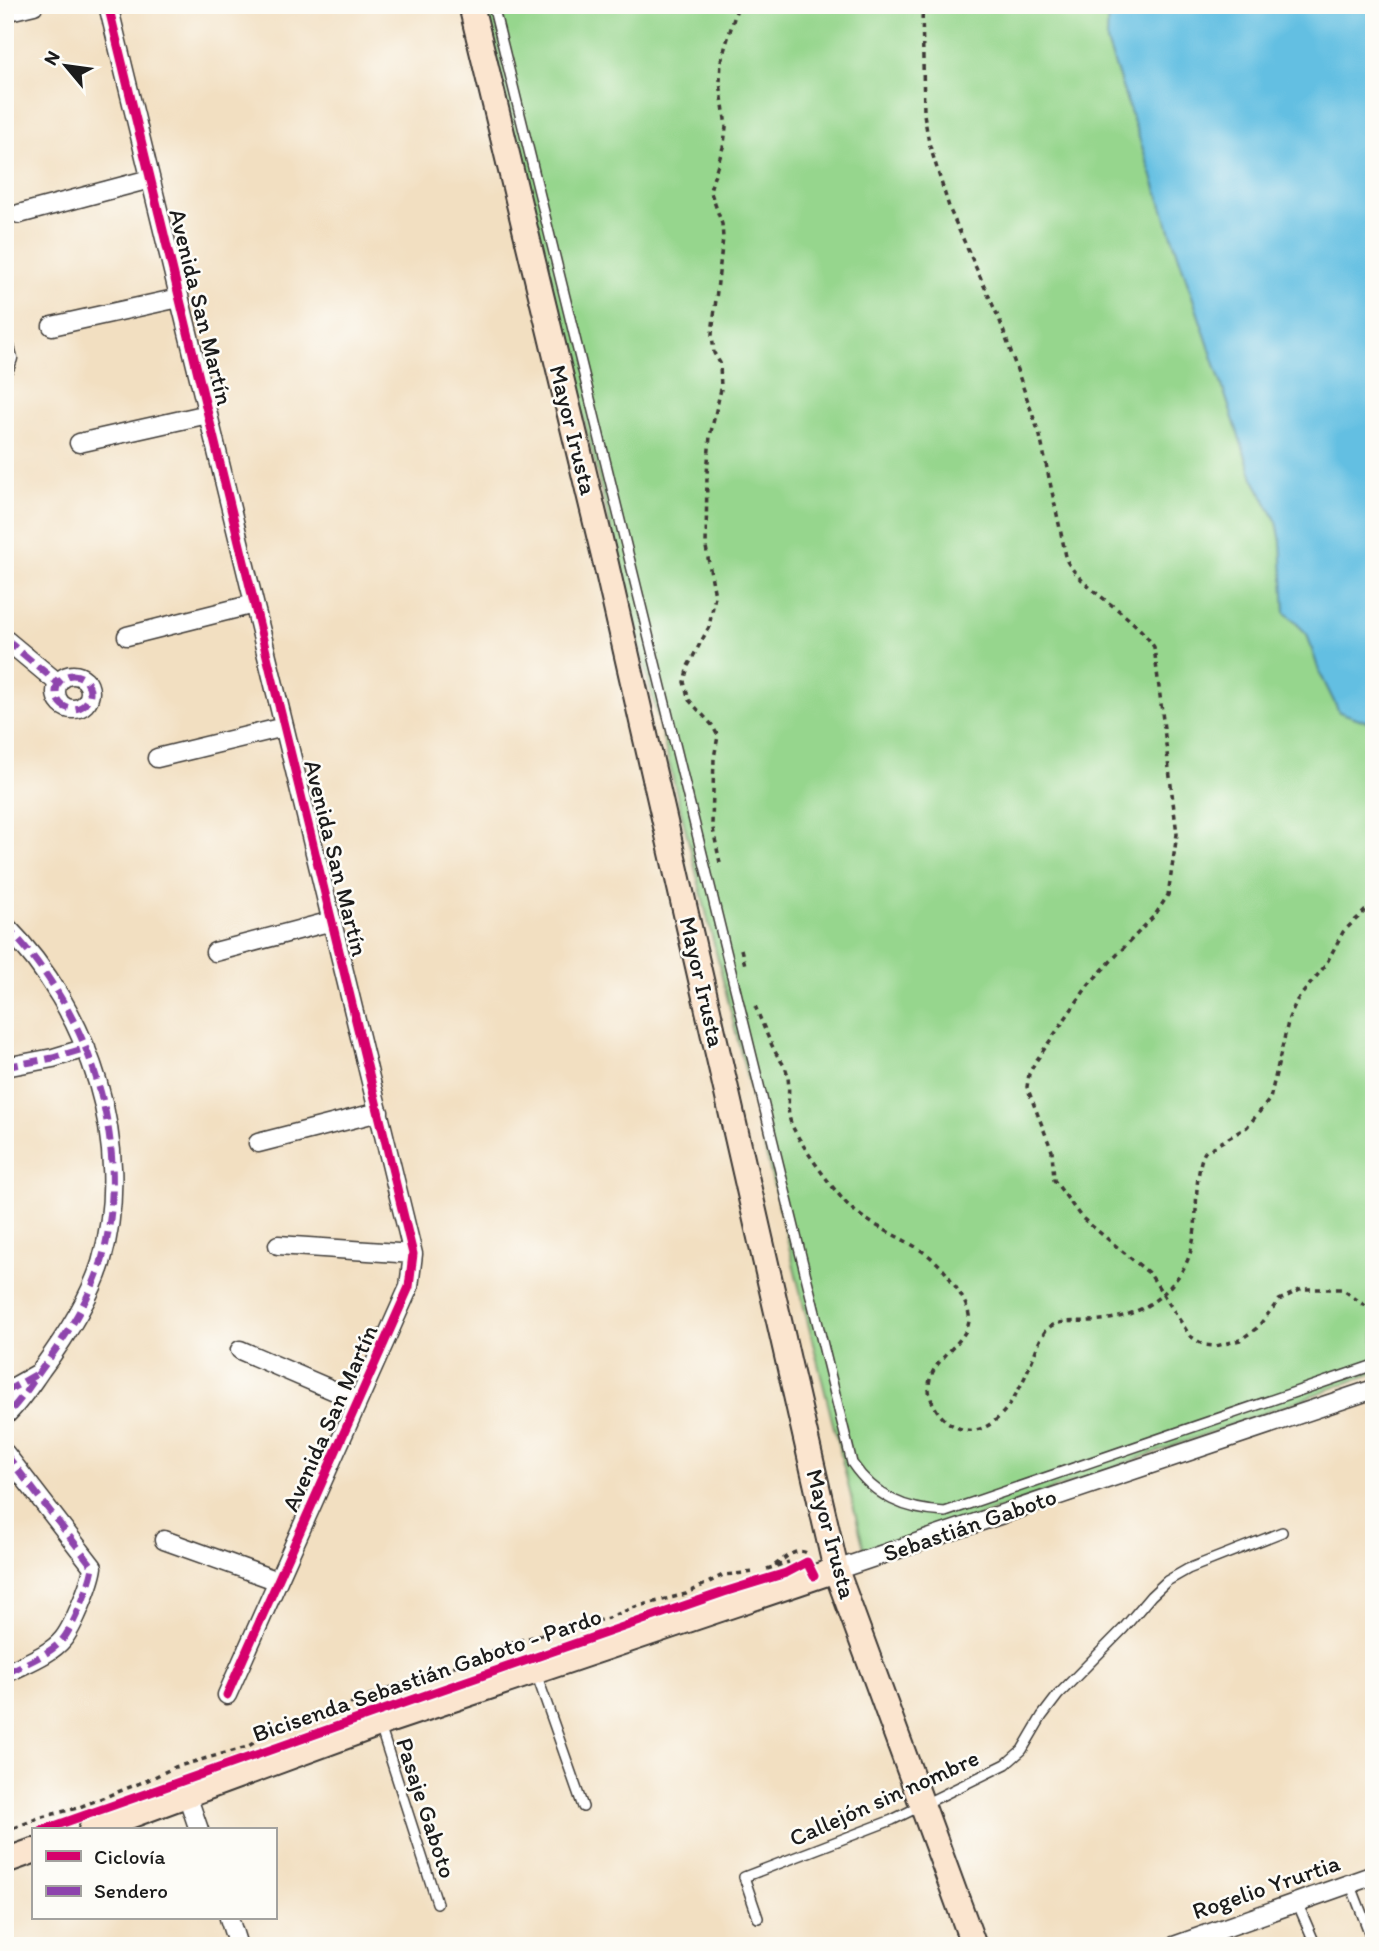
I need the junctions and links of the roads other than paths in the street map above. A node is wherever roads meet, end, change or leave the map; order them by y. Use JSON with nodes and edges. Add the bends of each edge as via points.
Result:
{"nodes":[{"id":1,"x":34,"y":5,"type":"edge"},
{"id":2,"x":108,"y":5,"type":"edge"},
{"id":3,"x":471,"y":5,"type":"edge"},
{"id":4,"x":493,"y":5,"type":"edge"},
{"id":5,"x":5,"y":12,"type":"edge"},
{"id":6,"x":150,"y":179,"type":"junction"},
{"id":7,"x":19,"y":214,"type":"dead end"},
{"id":8,"x":179,"y":298,"type":"junction"},
{"id":9,"x":52,"y":326,"type":"dead end"},
{"id":10,"x":5,"y":347,"type":"edge"},
{"id":11,"x":5,"y":366,"type":"edge"},
{"id":12,"x":208,"y":414,"type":"junction"},
{"id":13,"x":79,"y":443,"type":"dead end"},
{"id":14,"x":254,"y":604,"type":"junction"},
{"id":15,"x":127,"y":636,"type":"dead end"},
{"id":16,"x":5,"y":639,"type":"edge"},
{"id":17,"x":58,"y":683,"type":"dead end"},
{"id":18,"x":284,"y":727,"type":"junction"},
{"id":19,"x":157,"y":758,"type":"dead end"},
{"id":20,"x":332,"y":921,"type":"junction"},
{"id":21,"x":5,"y":925,"type":"edge"},
{"id":22,"x":215,"y":952,"type":"dead end"},
{"id":23,"x":86,"y":1048,"type":"junction"},
{"id":24,"x":5,"y":1067,"type":"edge"},
{"id":25,"x":379,"y":1112,"type":"junction"},
{"id":26,"x":258,"y":1143,"type":"dead end"},
{"id":27,"x":278,"y":1245,"type":"dead end"},
{"id":28,"x":413,"y":1254,"type":"junction"},
{"id":29,"x":240,"y":1350,"type":"dead end"},
{"id":30,"x":1374,"y":1366,"type":"edge"},
{"id":31,"x":40,"y":1372,"type":"junction"},
{"id":32,"x":1374,"y":1389,"type":"edge"},
{"id":33,"x":5,"y":1392,"type":"edge"},
{"id":34,"x":358,"y":1401,"type":"junction"},
{"id":35,"x":5,"y":1416,"type":"edge"},
{"id":36,"x":5,"y":1453,"type":"edge"},
{"id":37,"x":1282,"y":1532,"type":"dead end"},
{"id":38,"x":164,"y":1540,"type":"dead end"},
{"id":39,"x":811,"y":1566,"type":"junction"},
{"id":40,"x":278,"y":1581,"type":"junction"},
{"id":41,"x":535,"y":1671,"type":"junction"},
{"id":42,"x":5,"y":1674,"type":"edge"},
{"id":43,"x":227,"y":1695,"type":"dead end"},
{"id":44,"x":379,"y":1724,"type":"junction"},
{"id":45,"x":187,"y":1795,"type":"junction"},
{"id":46,"x":924,"y":1806,"type":"junction"},
{"id":47,"x":583,"y":1807,"type":"dead end"},
{"id":48,"x":80,"y":1826,"type":"edge"},
{"id":49,"x":198,"y":1828,"type":"edge"},
{"id":50,"x":32,"y":1851,"type":"edge"},
{"id":51,"x":5,"y":1861,"type":"edge"},
{"id":52,"x":1374,"y":1875,"type":"edge"},
{"id":53,"x":1350,"y":1884,"type":"junction"},
{"id":54,"x":1297,"y":1902,"type":"junction"},
{"id":55,"x":437,"y":1903,"type":"dead end"},
{"id":56,"x":758,"y":1918,"type":"dead end"},
{"id":57,"x":230,"y":1920,"type":"edge"},
{"id":58,"x":1374,"y":1945,"type":"edge"},
{"id":59,"x":238,"y":1946,"type":"edge"},
{"id":60,"x":974,"y":1946,"type":"edge"},
{"id":61,"x":1174,"y":1946,"type":"edge"},
{"id":62,"x":1316,"y":1946,"type":"edge"}],
"edges":[{"from":1,"to":5,"type":"street"},
{"from":2,"to":6,"type":"street","name":"Avenida San Martín"},
{"from":3,"to":39,"type":"main road","name":"Mayor Irusta","via":[[606,564]]},
{"from":4,"to":30,"type":"lane","via":[[852,1463],[889,1500],[945,1512]]},
{"from":6,"to":7,"type":"street"},
{"from":6,"to":8,"type":"street","name":"Avenida San Martín"},
{"from":8,"to":9,"type":"street"},
{"from":8,"to":12,"type":"street","name":"Avenida San Martín"},
{"from":10,"to":11,"type":"street"},
{"from":12,"to":13,"type":"street"},
{"from":12,"to":14,"type":"street","name":"Avenida San Martín"},
{"from":14,"to":15,"type":"street"},
{"from":14,"to":18,"type":"street","name":"Avenida San Martín"},
{"from":16,"to":17,"type":"street"},
{"from":18,"to":19,"type":"street"},
{"from":18,"to":20,"type":"street","name":"Avenida San Martín"},
{"from":20,"to":22,"type":"street"},
{"from":20,"to":25,"type":"street","name":"Avenida San Martín"},
{"from":21,"to":23,"type":"street","via":[[50,978]]},
{"from":23,"to":24,"type":"street"},
{"from":23,"to":31,"type":"street","via":[[96,1073],[112,1162],[107,1231],[100,1265],[83,1302]]},
{"from":25,"to":26,"type":"street"},
{"from":25,"to":28,"type":"street","name":"Avenida San Martín"},
{"from":27,"to":28,"type":"street"},
{"from":28,"to":34,"type":"street","name":"Avenida San Martín","via":[[409,1287]]},
{"from":29,"to":34,"type":"street"},
{"from":31,"to":33,"type":"street"},
{"from":31,"to":35,"type":"street"},
{"from":32,"to":39,"type":"street","name":"Sebastián Gaboto"},
{"from":34,"to":40,"type":"street","name":"Avenida San Martín"},
{"from":36,"to":42,"type":"street","via":[[93,1567],[92,1579],[63,1639]]},
{"from":37,"to":46,"type":"lane","name":"Callejón sin nombre","via":[[1167,1581],[1058,1695],[1022,1750],[1006,1764]]},
{"from":38,"to":40,"type":"street"},
{"from":39,"to":41,"type":"main road","name":"Sebastián Gaboto"},
{"from":39,"to":46,"type":"main road","name":"Mayor Irusta"},
{"from":40,"to":43,"type":"street","name":"Avenida San Martín"},
{"from":41,"to":44,"type":"main road","name":"Sebastián Gaboto"},
{"from":41,"to":47,"type":"lane"},
{"from":44,"to":45,"type":"main road","name":"Sebastián Gaboto"},
{"from":44,"to":55,"type":"lane","name":"Pasaje Gaboto"},
{"from":45,"to":48,"type":"main road","name":"Sebastián Gaboto"},
{"from":45,"to":49,"type":"street"},
{"from":46,"to":56,"type":"lane","name":"Callejón sin nombre","via":[[744,1878]]},
{"from":46,"to":60,"type":"main road","name":"Mayor Irusta"},
{"from":50,"to":51,"type":"main road"},
{"from":52,"to":53,"type":"street","name":"Rogelio Yrurtia"},
{"from":53,"to":54,"type":"street","name":"Rogelio Yrurtia"},
{"from":53,"to":58,"type":"lane"},
{"from":54,"to":61,"type":"street","name":"Rogelio Yrurtia"},
{"from":54,"to":62,"type":"lane"},
{"from":57,"to":59,"type":"street"}]}
